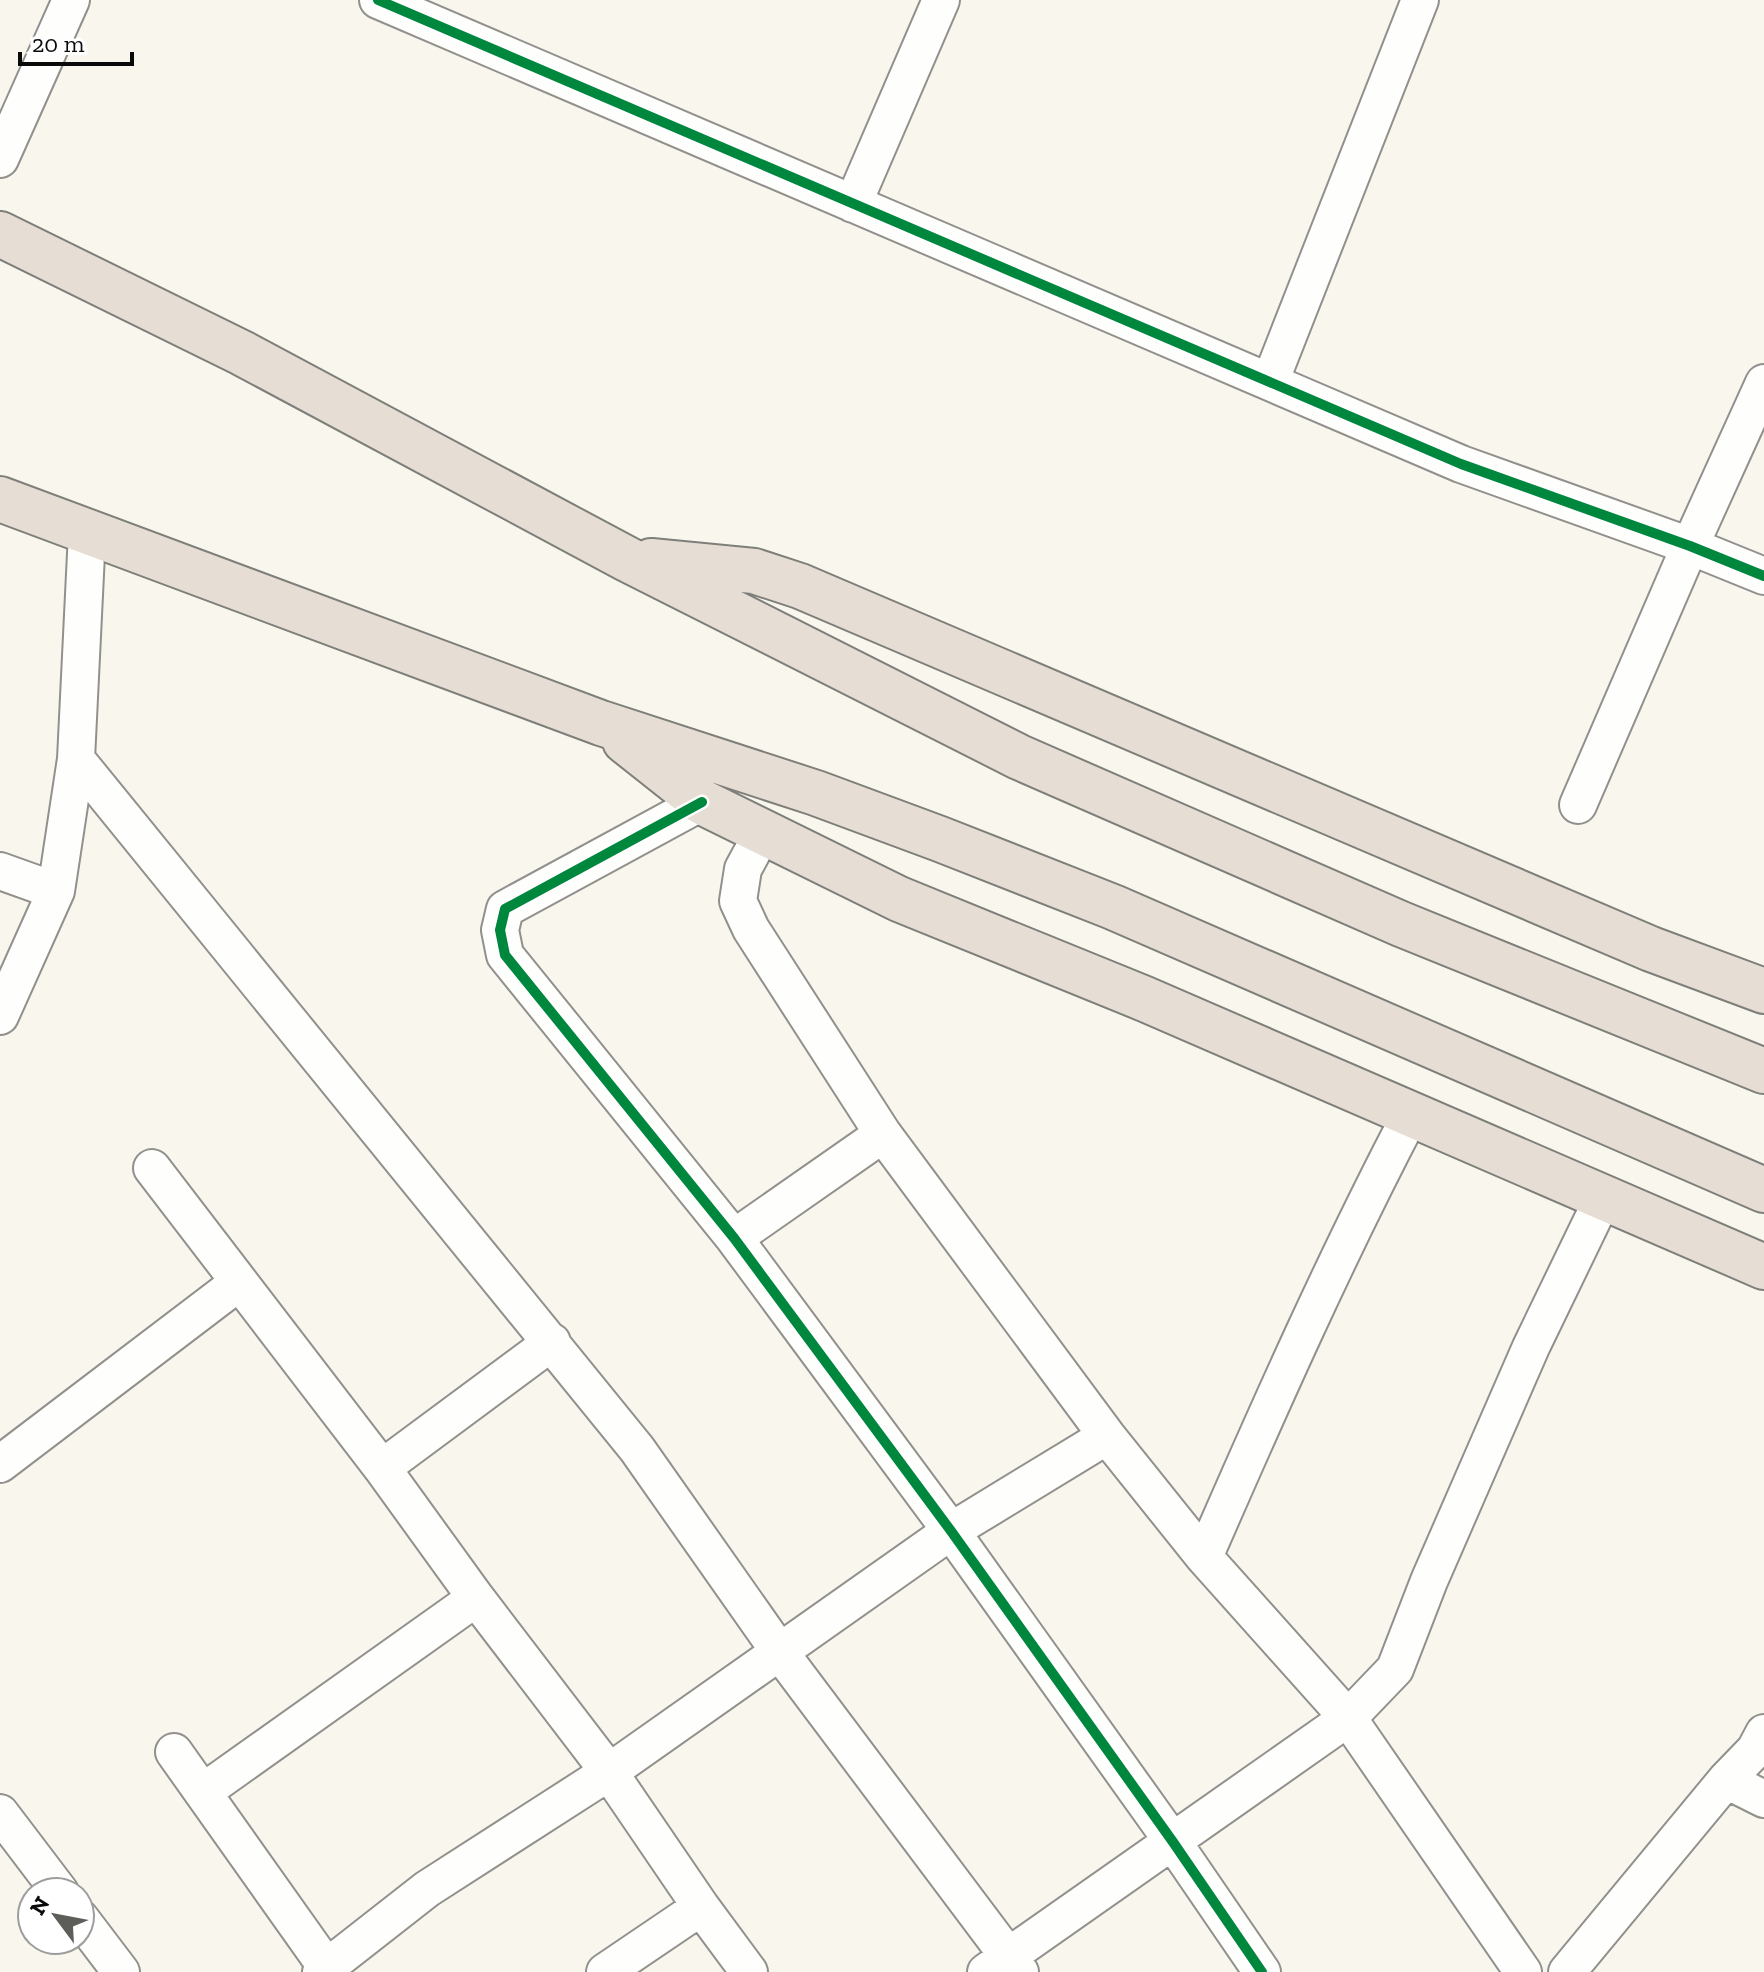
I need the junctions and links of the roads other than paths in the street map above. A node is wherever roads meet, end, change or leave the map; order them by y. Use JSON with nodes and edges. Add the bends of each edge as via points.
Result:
{"nodes":[{"id":1,"x":71,"y":0,"type":"edge"},
{"id":2,"x":378,"y":0,"type":"edge"},
{"id":3,"x":941,"y":0,"type":"edge"},
{"id":4,"x":1420,"y":0,"type":"edge"},
{"id":5,"x":0,"y":159,"type":"edge"},
{"id":6,"x":853,"y":204,"type":"junction"},
{"id":7,"x":0,"y":234,"type":"edge"},
{"id":8,"x":1270,"y":382,"type":"junction"},
{"id":9,"x":1764,"y":383,"type":"edge"},
{"id":10,"x":0,"y":499,"type":"edge"},
{"id":11,"x":87,"y":533,"type":"junction"},
{"id":12,"x":1690,"y":546,"type":"junction"},
{"id":13,"x":627,"y":559,"type":"junction"},
{"id":14,"x":1764,"y":576,"type":"edge"},
{"id":15,"x":601,"y":723,"type":"junction"},
{"id":16,"x":76,"y":759,"type":"junction"},
{"id":17,"x":702,"y":802,"type":"junction"},
{"id":18,"x":1578,"y":805,"type":"dead end"},
{"id":19,"x":763,"y":832,"type":"junction"},
{"id":20,"x":0,"y":871,"type":"edge"},
{"id":21,"x":56,"y":891,"type":"junction"},
{"id":22,"x":1764,"y":991,"type":"edge"},
{"id":23,"x":0,"y":1016,"type":"edge"},
{"id":24,"x":1763,"y":1071,"type":"edge"},
{"id":25,"x":1411,"y":1114,"type":"junction"},
{"id":26,"x":883,"y":1134,"type":"junction"},
{"id":27,"x":152,"y":1168,"type":"dead end"},
{"id":28,"x":1764,"y":1190,"type":"edge"},
{"id":29,"x":1603,"y":1198,"type":"junction"},
{"id":30,"x":734,"y":1238,"type":"junction"},
{"id":31,"x":1764,"y":1267,"type":"edge"},
{"id":32,"x":238,"y":1283,"type":"junction"},
{"id":33,"x":552,"y":1342,"type":"junction"},
{"id":34,"x":1107,"y":1436,"type":"junction"},
{"id":35,"x":0,"y":1464,"type":"edge"},
{"id":36,"x":382,"y":1468,"type":"junction"},
{"id":37,"x":951,"y":1531,"type":"junction"},
{"id":38,"x":1204,"y":1557,"type":"junction"},
{"id":39,"x":476,"y":1598,"type":"junction"},
{"id":40,"x":779,"y":1651,"type":"junction"},
{"id":41,"x":1348,"y":1718,"type":"junction"},
{"id":42,"x":1764,"y":1733,"type":"edge"},
{"id":43,"x":174,"y":1752,"type":"dead end"},
{"id":44,"x":609,"y":1772,"type":"junction"},
{"id":45,"x":1726,"y":1780,"type":"junction"},
{"id":46,"x":203,"y":1792,"type":"junction"},
{"id":47,"x":1764,"y":1799,"type":"edge"},
{"id":48,"x":0,"y":1813,"type":"edge"},
{"id":49,"x":1173,"y":1842,"type":"junction"},
{"id":50,"x":48,"y":1876,"type":"edge"},
{"id":51,"x":701,"y":1907,"type":"junction"},
{"id":52,"x":96,"y":1939,"type":"edge"},
{"id":53,"x":1005,"y":1967,"type":"edge"},
{"id":54,"x":326,"y":1971,"type":"edge"},
{"id":55,"x":121,"y":1972,"type":"edge"},
{"id":56,"x":605,"y":1972,"type":"edge"},
{"id":57,"x":749,"y":1972,"type":"edge"},
{"id":58,"x":1262,"y":1972,"type":"edge"},
{"id":59,"x":1523,"y":1972,"type":"edge"},
{"id":60,"x":1567,"y":1972,"type":"edge"}],
"edges":[{"from":1,"to":5,"type":"street"},
{"from":2,"to":6,"type":"street"},
{"from":3,"to":6,"type":"street"},
{"from":4,"to":8,"type":"street"},
{"from":6,"to":8,"type":"street"},
{"from":7,"to":13,"type":"highway","via":[[242,353]]},
{"from":8,"to":12,"type":"street","via":[[1461,464]]},
{"from":9,"to":12,"type":"street"},
{"from":10,"to":11,"type":"highway"},
{"from":11,"to":15,"type":"highway"},
{"from":11,"to":16,"type":"street"},
{"from":12,"to":14,"type":"street"},
{"from":12,"to":18,"type":"street"},
{"from":13,"to":22,"type":"highway","via":[[754,571],[800,586],[1651,949]]},
{"from":13,"to":24,"type":"highway","via":[[1019,757],[1401,924]]},
{"from":15,"to":17,"type":"highway"},
{"from":15,"to":28,"type":"highway","via":[[816,793],[1113,907]]},
{"from":16,"to":21,"type":"street"},
{"from":16,"to":33,"type":"street"},
{"from":17,"to":19,"type":"highway"},
{"from":17,"to":30,"type":"street","via":[[505,909],[500,930],[505,955]]},
{"from":19,"to":25,"type":"highway","via":[[899,899]]},
{"from":19,"to":26,"type":"street","via":[[743,869],[738,901]]},
{"from":20,"to":21,"type":"street"},
{"from":21,"to":23,"type":"street"},
{"from":25,"to":29,"type":"highway"},
{"from":25,"to":38,"type":"street","via":[[1277,1390]]},
{"from":26,"to":30,"type":"street"},
{"from":26,"to":34,"type":"street"},
{"from":27,"to":32,"type":"street"},
{"from":29,"to":31,"type":"highway"},
{"from":29,"to":41,"type":"street","via":[[1525,1362],[1395,1669]]},
{"from":30,"to":37,"type":"street"},
{"from":32,"to":35,"type":"street"},
{"from":32,"to":36,"type":"street"},
{"from":33,"to":36,"type":"street"},
{"from":33,"to":40,"type":"street","via":[[637,1449]]},
{"from":34,"to":37,"type":"street"},
{"from":34,"to":38,"type":"street"},
{"from":36,"to":39,"type":"street"},
{"from":37,"to":40,"type":"street"},
{"from":37,"to":49,"type":"street"},
{"from":38,"to":41,"type":"street"},
{"from":39,"to":44,"type":"street"},
{"from":39,"to":46,"type":"street"},
{"from":40,"to":44,"type":"street"},
{"from":40,"to":53,"type":"street"},
{"from":41,"to":49,"type":"street"},
{"from":41,"to":59,"type":"street"},
{"from":42,"to":45,"type":"street"},
{"from":43,"to":46,"type":"street"},
{"from":44,"to":51,"type":"street"},
{"from":44,"to":54,"type":"street","via":[[427,1889]]},
{"from":45,"to":47,"type":"street"},
{"from":45,"to":60,"type":"street"},
{"from":46,"to":54,"type":"street"},
{"from":48,"to":50,"type":"street"},
{"from":49,"to":53,"type":"street"},
{"from":49,"to":58,"type":"street"},
{"from":51,"to":56,"type":"street"},
{"from":51,"to":57,"type":"street"},
{"from":52,"to":55,"type":"street"}]}
